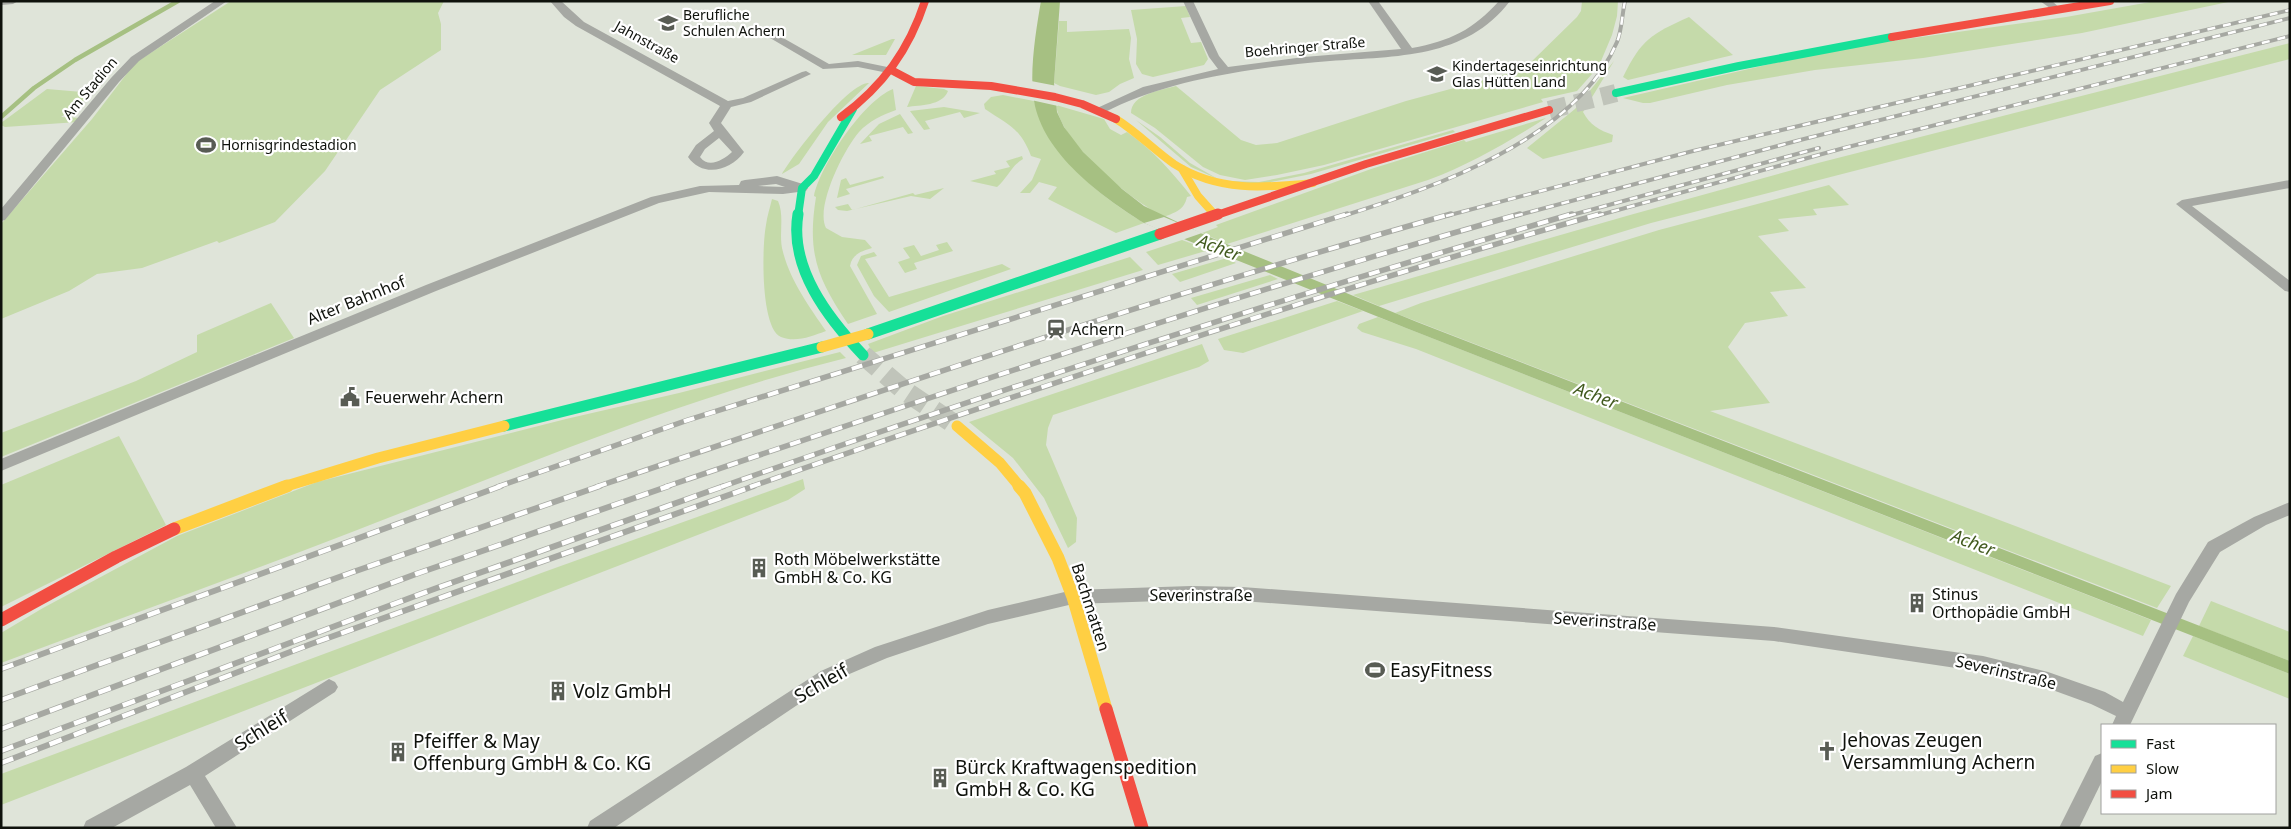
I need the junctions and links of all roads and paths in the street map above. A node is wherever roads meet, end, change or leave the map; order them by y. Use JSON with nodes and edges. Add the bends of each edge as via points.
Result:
{"nodes":[{"id":1,"x":13,"y":1,"type":"edge"},
{"id":2,"x":222,"y":1,"type":"edge"},
{"id":3,"x":556,"y":1,"type":"edge"},
{"id":4,"x":925,"y":1,"type":"edge"},
{"id":5,"x":1188,"y":1,"type":"edge"},
{"id":6,"x":1373,"y":1,"type":"edge"},
{"id":7,"x":1505,"y":1,"type":"edge"},
{"id":8,"x":2045,"y":1,"type":"edge"},
{"id":9,"x":2110,"y":1,"type":"edge"},
{"id":10,"x":1,"y":2,"type":"edge"},
{"id":11,"x":2069,"y":4,"type":"edge"},
{"id":12,"x":2057,"y":10,"type":"junction"},
{"id":13,"x":769,"y":33,"type":"dead end"},
{"id":14,"x":1410,"y":52,"type":"junction"},
{"id":15,"x":893,"y":71,"type":"junction"},
{"id":16,"x":1225,"y":71,"type":"junction"},
{"id":17,"x":806,"y":74,"type":"dead end"},
{"id":18,"x":1616,"y":93,"type":"tunnel mouth"},
{"id":19,"x":727,"y":105,"type":"junction"},
{"id":20,"x":853,"y":110,"type":"junction"},
{"id":21,"x":1099,"y":110,"type":"junction"},
{"id":22,"x":1549,"y":110,"type":"tunnel mouth"},
{"id":23,"x":828,"y":128,"type":"dead end"},
{"id":24,"x":719,"y":133,"type":"dead end"},
{"id":25,"x":1182,"y":169,"type":"junction"},
{"id":26,"x":799,"y":175,"type":"dead end"},
{"id":27,"x":1207,"y":182,"type":"junction"},
{"id":28,"x":1313,"y":182,"type":"junction"},
{"id":29,"x":2290,"y":184,"type":"edge"},
{"id":30,"x":802,"y":188,"type":"junction"},
{"id":31,"x":1227,"y":202,"type":"junction"},
{"id":32,"x":1215,"y":215,"type":"junction"},
{"id":33,"x":1,"y":217,"type":"edge"},
{"id":34,"x":2290,"y":288,"type":"edge"},
{"id":35,"x":863,"y":355,"type":"tunnel mouth"},
{"id":36,"x":957,"y":426,"type":"tunnel mouth"},
{"id":37,"x":1,"y":465,"type":"edge"},
{"id":38,"x":2290,"y":508,"type":"edge"},
{"id":39,"x":1073,"y":597,"type":"junction"},
{"id":40,"x":1,"y":620,"type":"edge"},
{"id":41,"x":329,"y":687,"type":"dead end"},
{"id":42,"x":2124,"y":719,"type":"edge"},
{"id":43,"x":2101,"y":764,"type":"edge"},
{"id":44,"x":194,"y":773,"type":"junction"},
{"id":45,"x":93,"y":828,"type":"edge"},
{"id":46,"x":227,"y":828,"type":"edge"},
{"id":47,"x":597,"y":828,"type":"edge"},
{"id":48,"x":1142,"y":828,"type":"edge"},
{"id":49,"x":2069,"y":828,"type":"edge"}],
"edges":[{"from":1,"to":10,"type":"street"},
{"from":2,"to":33,"type":"street","name":"Am Stadion","via":[[134,59]]},
{"from":3,"to":19,"type":"street","name":"Jahnstraße","via":[[580,24]]},
{"from":4,"to":15,"type":"main road","via":[[921,21],[906,54]]},
{"from":5,"to":16,"type":"street","via":[[1214,57]]},
{"from":6,"to":14,"type":"street"},
{"from":7,"to":14,"type":"street","name":"Boehringer Straße","via":[[1477,29]]},
{"from":8,"to":12,"type":"street"},
{"from":9,"to":11,"type":"main road"},
{"from":11,"to":12,"type":"main road"},
{"from":12,"to":18,"type":"main road","via":[[1894,36],[1688,75]]},
{"from":13,"to":15,"type":"street","via":[[827,67],[858,64]]},
{"from":14,"to":16,"type":"street","name":"Boehringer Straße","via":[[1307,60]]},
{"from":15,"to":20,"type":"main road"},
{"from":15,"to":21,"type":"main road","via":[[914,82],[1020,90]]},
{"from":16,"to":21,"type":"street","name":"Boehringer Straße","via":[[1140,91]]},
{"from":17,"to":19,"type":"street","via":[[747,100]]},
{"from":19,"to":24,"type":"street","via":[[715,123]]},
{"from":20,"to":23,"type":"main road"},
{"from":20,"to":30,"type":"main road","via":[[814,176]]},
{"from":21,"to":25,"type":"main road","via":[[1134,129]]},
{"from":22,"to":28,"type":"main road"},
{"from":25,"to":27,"type":"main road"},
{"from":25,"to":32,"type":"main road","via":[[1198,196]]},
{"from":26,"to":30,"type":"main road","via":[[797,180]]},
{"from":27,"to":28,"type":"main road","via":[[1249,189]]},
{"from":27,"to":31,"type":"main road"},
{"from":28,"to":31,"type":"main road"},
{"from":29,"to":34,"type":"street","via":[[2182,204]]},
{"from":30,"to":35,"type":"main road","via":[[795,231],[799,256],[826,313]]},
{"from":30,"to":37,"type":"street","name":"Alter Bahnhof","via":[[772,192],[729,188],[689,191],[655,200]]},
{"from":31,"to":32,"type":"main road"},
{"from":32,"to":40,"type":"main road","bridge":true,"via":[[868,334],[702,379],[457,437],[316,476],[185,524],[85,573]]},
{"from":36,"to":39,"type":"main road","name":"Bachmatten","via":[[1000,463],[1025,493],[1058,558]]},
{"from":38,"to":42,"type":"street","via":[[2214,547],[2179,606]]},
{"from":39,"to":42,"type":"street","name":"Severinstraße","via":[[1242,594],[1774,634],[1983,664],[2048,680],[2098,698]]},
{"from":39,"to":47,"type":"street","name":"Schleif","via":[[988,618],[881,652],[827,676]]},
{"from":39,"to":48,"type":"main road","name":"Bachmatten"},
{"from":41,"to":44,"type":"street","name":"Schleif"},
{"from":43,"to":49,"type":"street"},
{"from":44,"to":45,"type":"street","name":"Schleif"},
{"from":44,"to":46,"type":"street"}]}
